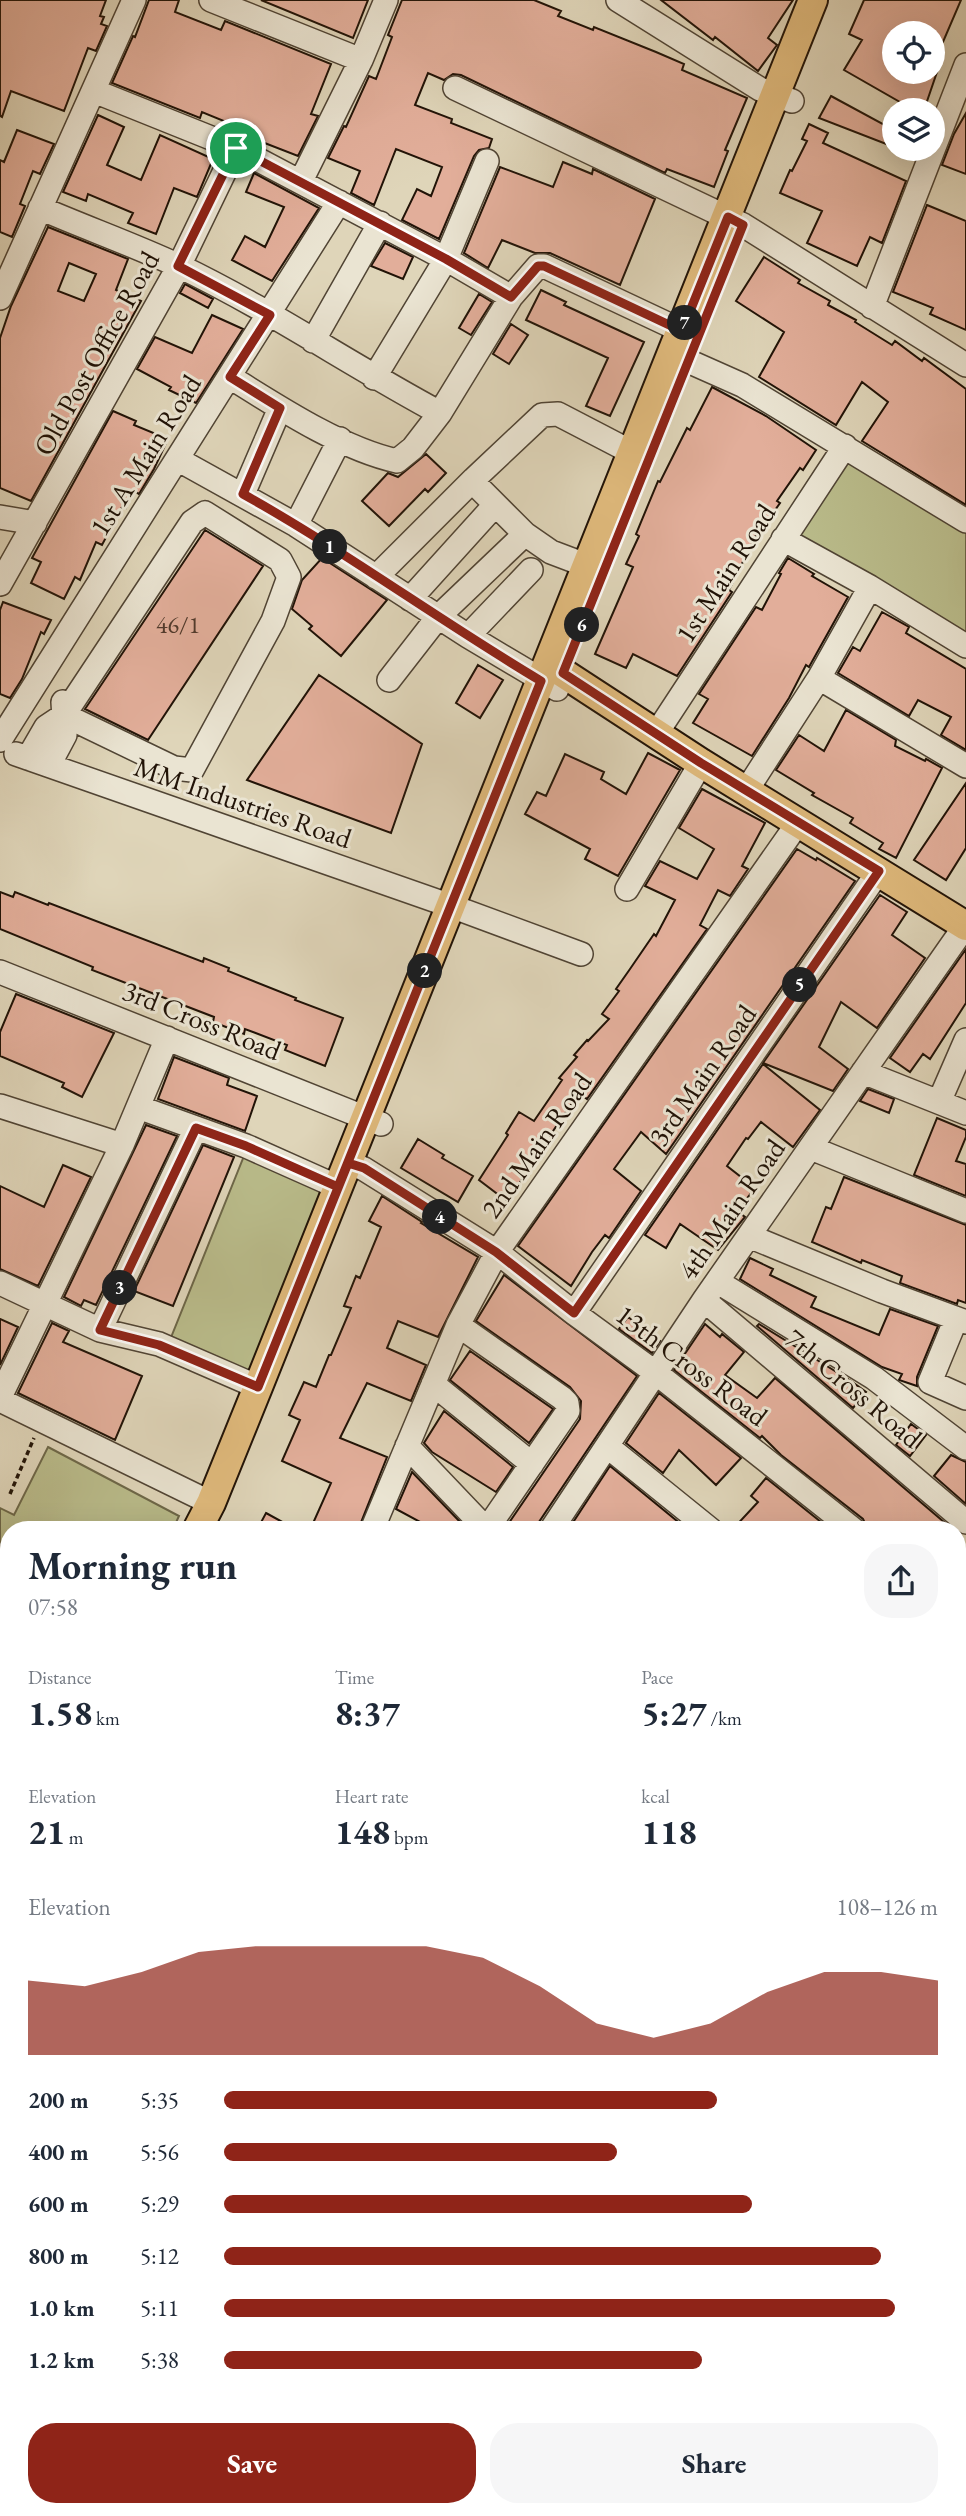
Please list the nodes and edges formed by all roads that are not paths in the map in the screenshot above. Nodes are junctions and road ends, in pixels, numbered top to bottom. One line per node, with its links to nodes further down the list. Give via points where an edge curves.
1 (134, 0): 10 (street)
2 (211, 0): 7 (street)
3 (386, 0): 7 (street)
4 (618, 0): 11 (street, via 760,89)
5 (813, 0): 11 (main road)
6 (831, 0): 11 (main road)
7 (362, 60): 14 (street)
8 (966, 65): 23 (street)
9 (455, 88): 17 (street)
10 (93, 90): 12 (street); 16 (street)
11 (784, 98): 17 (main road)
12 (236, 148): 14 (street); 20 (street, Old Post Office Road)
13 (487, 161): 19 (street)
14 (301, 181): 15 (street)
15 (339, 202): 18 (street); 24 (street, 1st A Main Road)
16 (40, 208): 20 (street); 22 (street)
17 (736, 221): 23 (street); 25 (main road); 27 (main road)
18 (380, 223): 19 (street); 26 (street)
19 (446, 259): 21 (street); 30 (street)
20 (178, 266): 24 (street); 42 (street, Old Post Office Road)
21 (511, 297): 25 (street, via 538,266 544,266); 32 (street)
22 (0, 298)
23 (872, 307): 28 (street)
24 (270, 315): 26 (street); 29 (street, 1st A Main Road)
25 (682, 331): 35 (main road)
26 (313, 341): 30 (street)
27 (688, 361): 34 (street, via 742,385); 56 (main road)
28 (966, 365)
29 (230, 377): 31 (street); 36 (street, 1st A Main Road)
30 (374, 377): 32 (street)
31 (280, 408): 33 (street); 38 (street)
32 (440, 413): 33 (street, via 397,461)
33 (340, 439): 43 (street)
34 (845, 446): 41 (street); 45 (street, 1st Main Road)
35 (633, 453): 37 (street, via 558,414 542,415); 46 (main road)
36 (177, 459): 38 (street); 61 (street, 1st A Main Road)
37 (472, 481): 39 (street); 48 (street)
38 (243, 494): 43 (street)
39 (495, 505): 44 (street); 51 (street)
40 (0, 517): 42 (street)
41 (966, 521)
42 (35, 523): 49 (street, Old Post Office Road)
43 (296, 525): 48 (street)
44 (525, 534): 46 (street, via 551,552); 53 (street)
45 (783, 539): 50 (street); 60 (street, 1st Main Road)
46 (588, 566): 56 (main road)
47 (531, 570): 54 (street)
48 (376, 578): 51 (street)
49 (0, 584)
50 (870, 587): 55 (street); 57 (street)
51 (410, 599): 53 (street)
52 (112, 617): 59 (street, via 62,692)
53 (438, 617): 54 (street); 58 (street)
54 (468, 636): 56 (street)
55 (966, 646)
56 (552, 677): 60 (main road); 70 (main road)
57 (819, 678): 65 (street); 66 (street)
58 (388, 680)
59 (64, 715): 59 (street, via 192,522 205,513 280,560 289,577 273,621 192,769 174,768); 63 (street, via 65,735)
60 (656, 734): 64 (main road)
61 (0, 740)
62 (0, 749): 63 (street, MM Industries Road)
63 (38, 762): 70 (street, MM Industries Road)
64 (701, 763): 66 (main road); 69 (street)
65 (966, 766)
66 (746, 791): 67 (main road)
67 (798, 823): 68 (main road); 88 (street, 2nd Main Road)
68 (879, 871): 71 (main road); 92 (street, 3rd Main Road)
69 (627, 889)
70 (459, 909): 72 (street, MM Industries Road); 81 (main road)
71 (965, 926): 76 (street, 4th Main Road)
72 (581, 954)
73 (0, 972): 74 (street, 3rd Cross Road)
74 (167, 1038): 78 (street); 81 (street, 3rd Cross Road)
75 (966, 1040): 77 (street)
76 (863, 1072): 77 (street); 84 (street, 4th Main Road)
77 (939, 1102): 79 (street)
78 (138, 1107): 82 (street, 13th Cross Road); 83 (street)
79 (966, 1113)
80 (3, 1114): 83 (street)
81 (374, 1121): 85 (main road)
82 (196, 1128): 85 (street, 13th Cross Road); 95 (street)
83 (122, 1145): 91 (street)
84 (811, 1147): 86 (street); 87 (street, 4th Main Road)
85 (350, 1173): 88 (street, 13th Cross Road); 99 (main road); 107 (main road, via 227,1509)
86 (966, 1211)
87 (749, 1236): 90 (street, 4th Main Road); 93 (street)
88 (496, 1252): 92 (street, 13th Cross Road); 94 (street, 2nd Main Road)
89 (0, 1283): 91 (street)
90 (711, 1291): 96 (street, 4th Main Road); 102 (street, via 874,1378); 114 (street, 7th Cross Road)
91 (44, 1305): 95 (street); 100 (street)
92 (574, 1313): 96 (street, 13th Cross Road)
93 (961, 1320): 97 (street)
94 (458, 1325): 98 (street, 2nd Main Road); 106 (street, via 567,1403 564,1419)
95 (100, 1330): 99 (street, via 159,1345)
96 (656, 1373): 104 (street, 4th Main Road); 113 (street, 13th Cross Road)
97 (930, 1382): 101 (street); 102 (street)
98 (433, 1384): 103 (street, 2nd Main Road); 106 (street)
99 (258, 1387): 107 (main road)
100 (0, 1398): 107 (street)
101 (966, 1398)
102 (918, 1412): 105 (street)
103 (407, 1446): 108 (street, 2nd Main Road); 109 (street)
104 (607, 1447): 111 (street, 4th Main Road); 112 (street)
105 (966, 1448)
106 (532, 1464): 110 (street)
107 (214, 1516)
108 (376, 1521)
109 (479, 1521)
110 (493, 1521)
111 (563, 1521)
112 (700, 1521)
113 (843, 1521)
114 (965, 1521)

